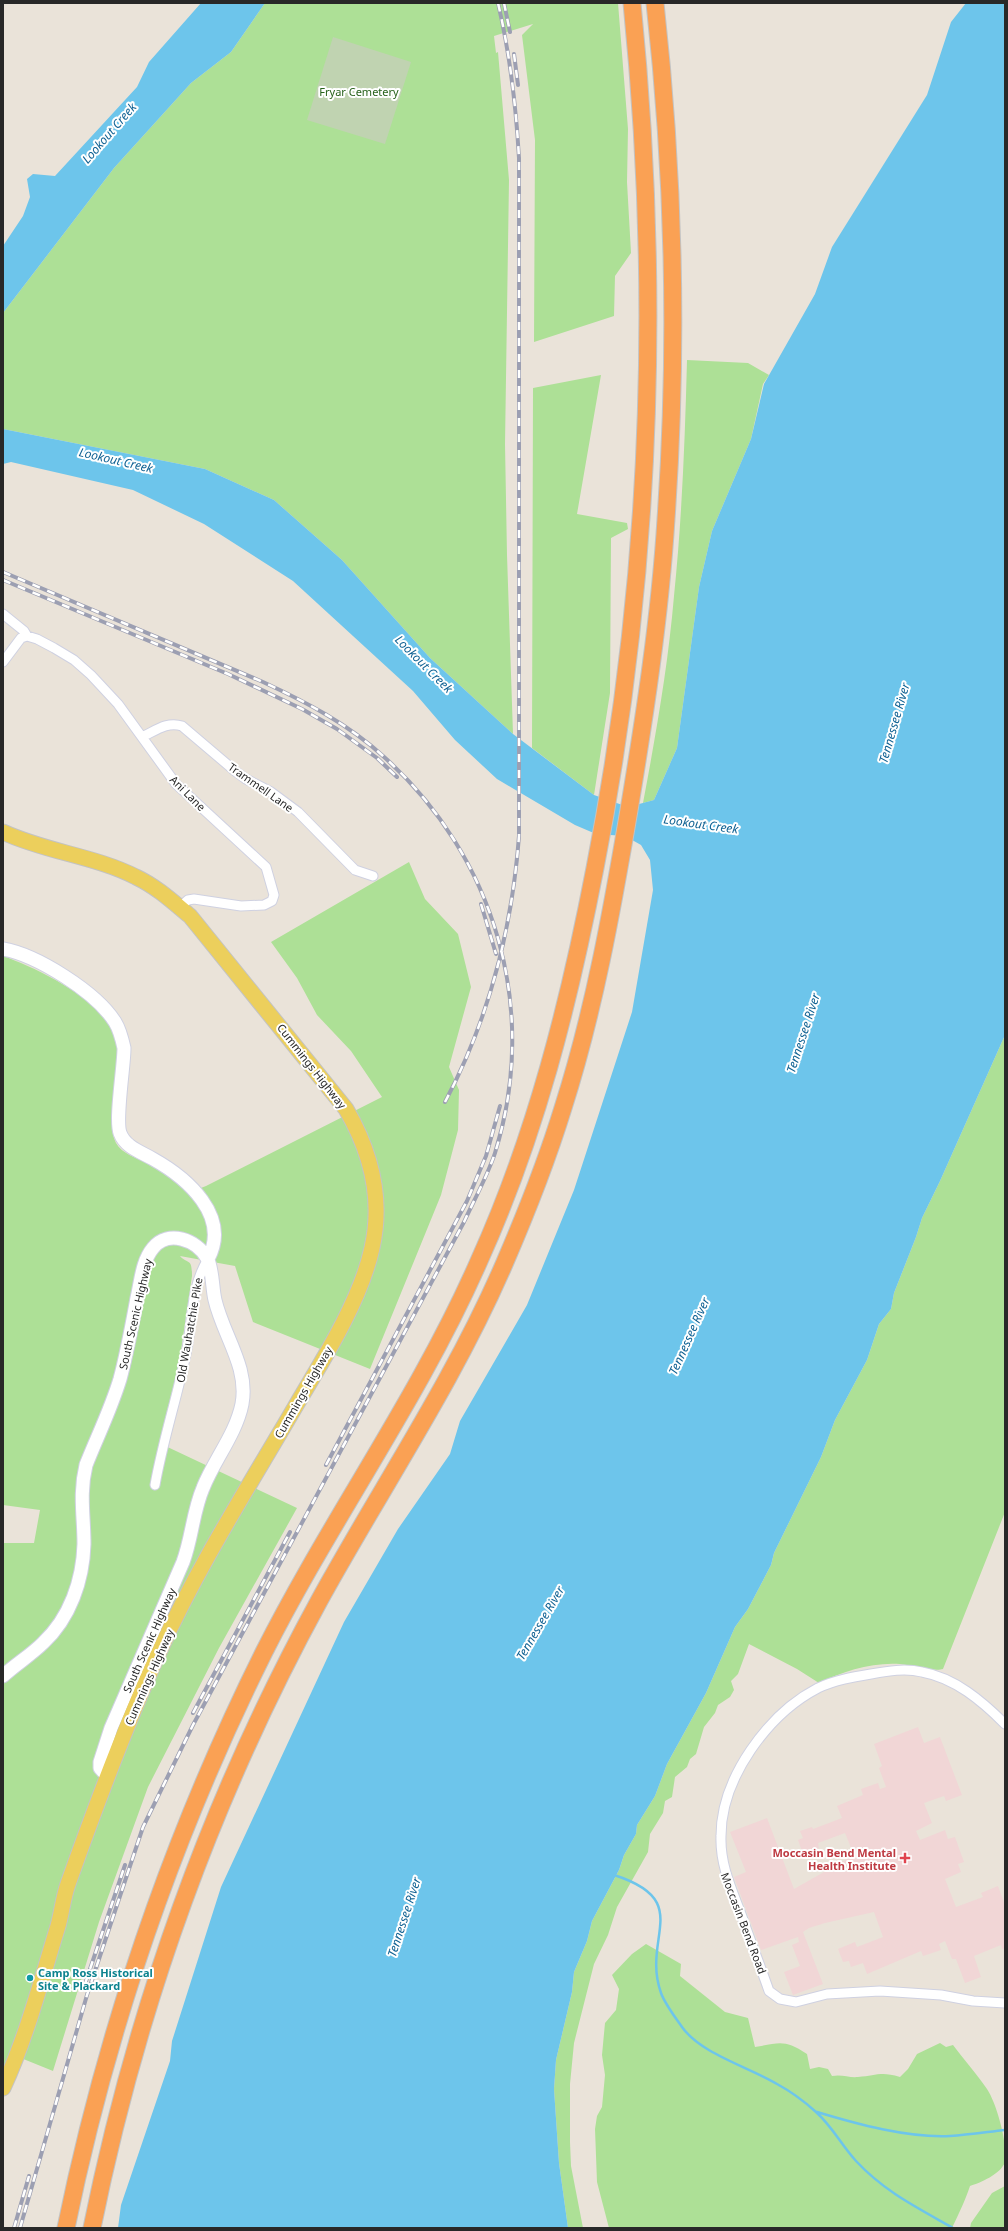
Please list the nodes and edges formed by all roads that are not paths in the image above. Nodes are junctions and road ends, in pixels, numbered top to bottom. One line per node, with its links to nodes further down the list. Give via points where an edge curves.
1 (632, 3): 18 (highway, via 645,150 648,360 646,438 635,604 612,776 577,963 556,1047 529,1135 502,1210 444,1334 311,1565 265,1651 185,1826 125,1991 89,2121)
2 (655, 3): 19 (highway, via 670,187 672,372 666,522 657,618 634,777 621,856 582,1042 537,1185 474,1331 320,1600 278,1681 208,1838 176,1924 130,2066 108,2149)
3 (3, 614): 4 (street)
4 (27, 636): 5 (street, via 21,638); 6 (street, Ani Lane, via 74,660 91,675 118,704)
5 (3, 662)
6 (142, 738): 8 (street, Trammell Lane, via 174,723 182,726 246,780 271,792 298,812 355,870); 9 (street, Ani Lane, via 176,784 266,867 274,895 272,901 256,907 194,899 188,900)
7 (3, 832): 9 (main road, Cummings Highway, via 38,846 135,876)
8 (373, 876)
9 (180, 907): 15 (main road, Cummings Highway, via 220,952 346,1109 356,1126 369,1160 375,1188 376,1221 372,1248 359,1287 324,1357 162,1646)
10 (3, 950): 11 (main road, Old Wauhatchie Pike, via 30,958 69,979 104,1008 115,1022 124,1048 120,1132 129,1146 177,1174 207,1207 215,1236)
11 (208, 1259): 12 (street, Old Wauhatchie Pike, via 195,1288 187,1351); 13 (main road, South Scenic Highway, via 198,1246 181,1238 162,1241 148,1256 120,1379 82,1479 83,1554 75,1592 64,1617 44,1642); 15 (main road, South Scenic Highway, via 215,1302 239,1365 243,1385 242,1402 238,1417 202,1488 183,1562 111,1728 100,1762 100,1768)
12 (155, 1484)
13 (3, 1676)
14 (1005, 1724): 16 (street, Moccasin Bend Road, via 984,1702 965,1689 922,1672 894,1670 844,1679 818,1688 779,1716 752,1748 728,1794 721,1835 723,1866 770,1991 780,2000 796,2002 827,1994 880,1991)
15 (107, 1776): 17 (main road, Cummings Highway, via 68,1885 38,1994)
16 (1005, 2003)
17 (3, 2088)
18 (66, 2228)
19 (92, 2228)

